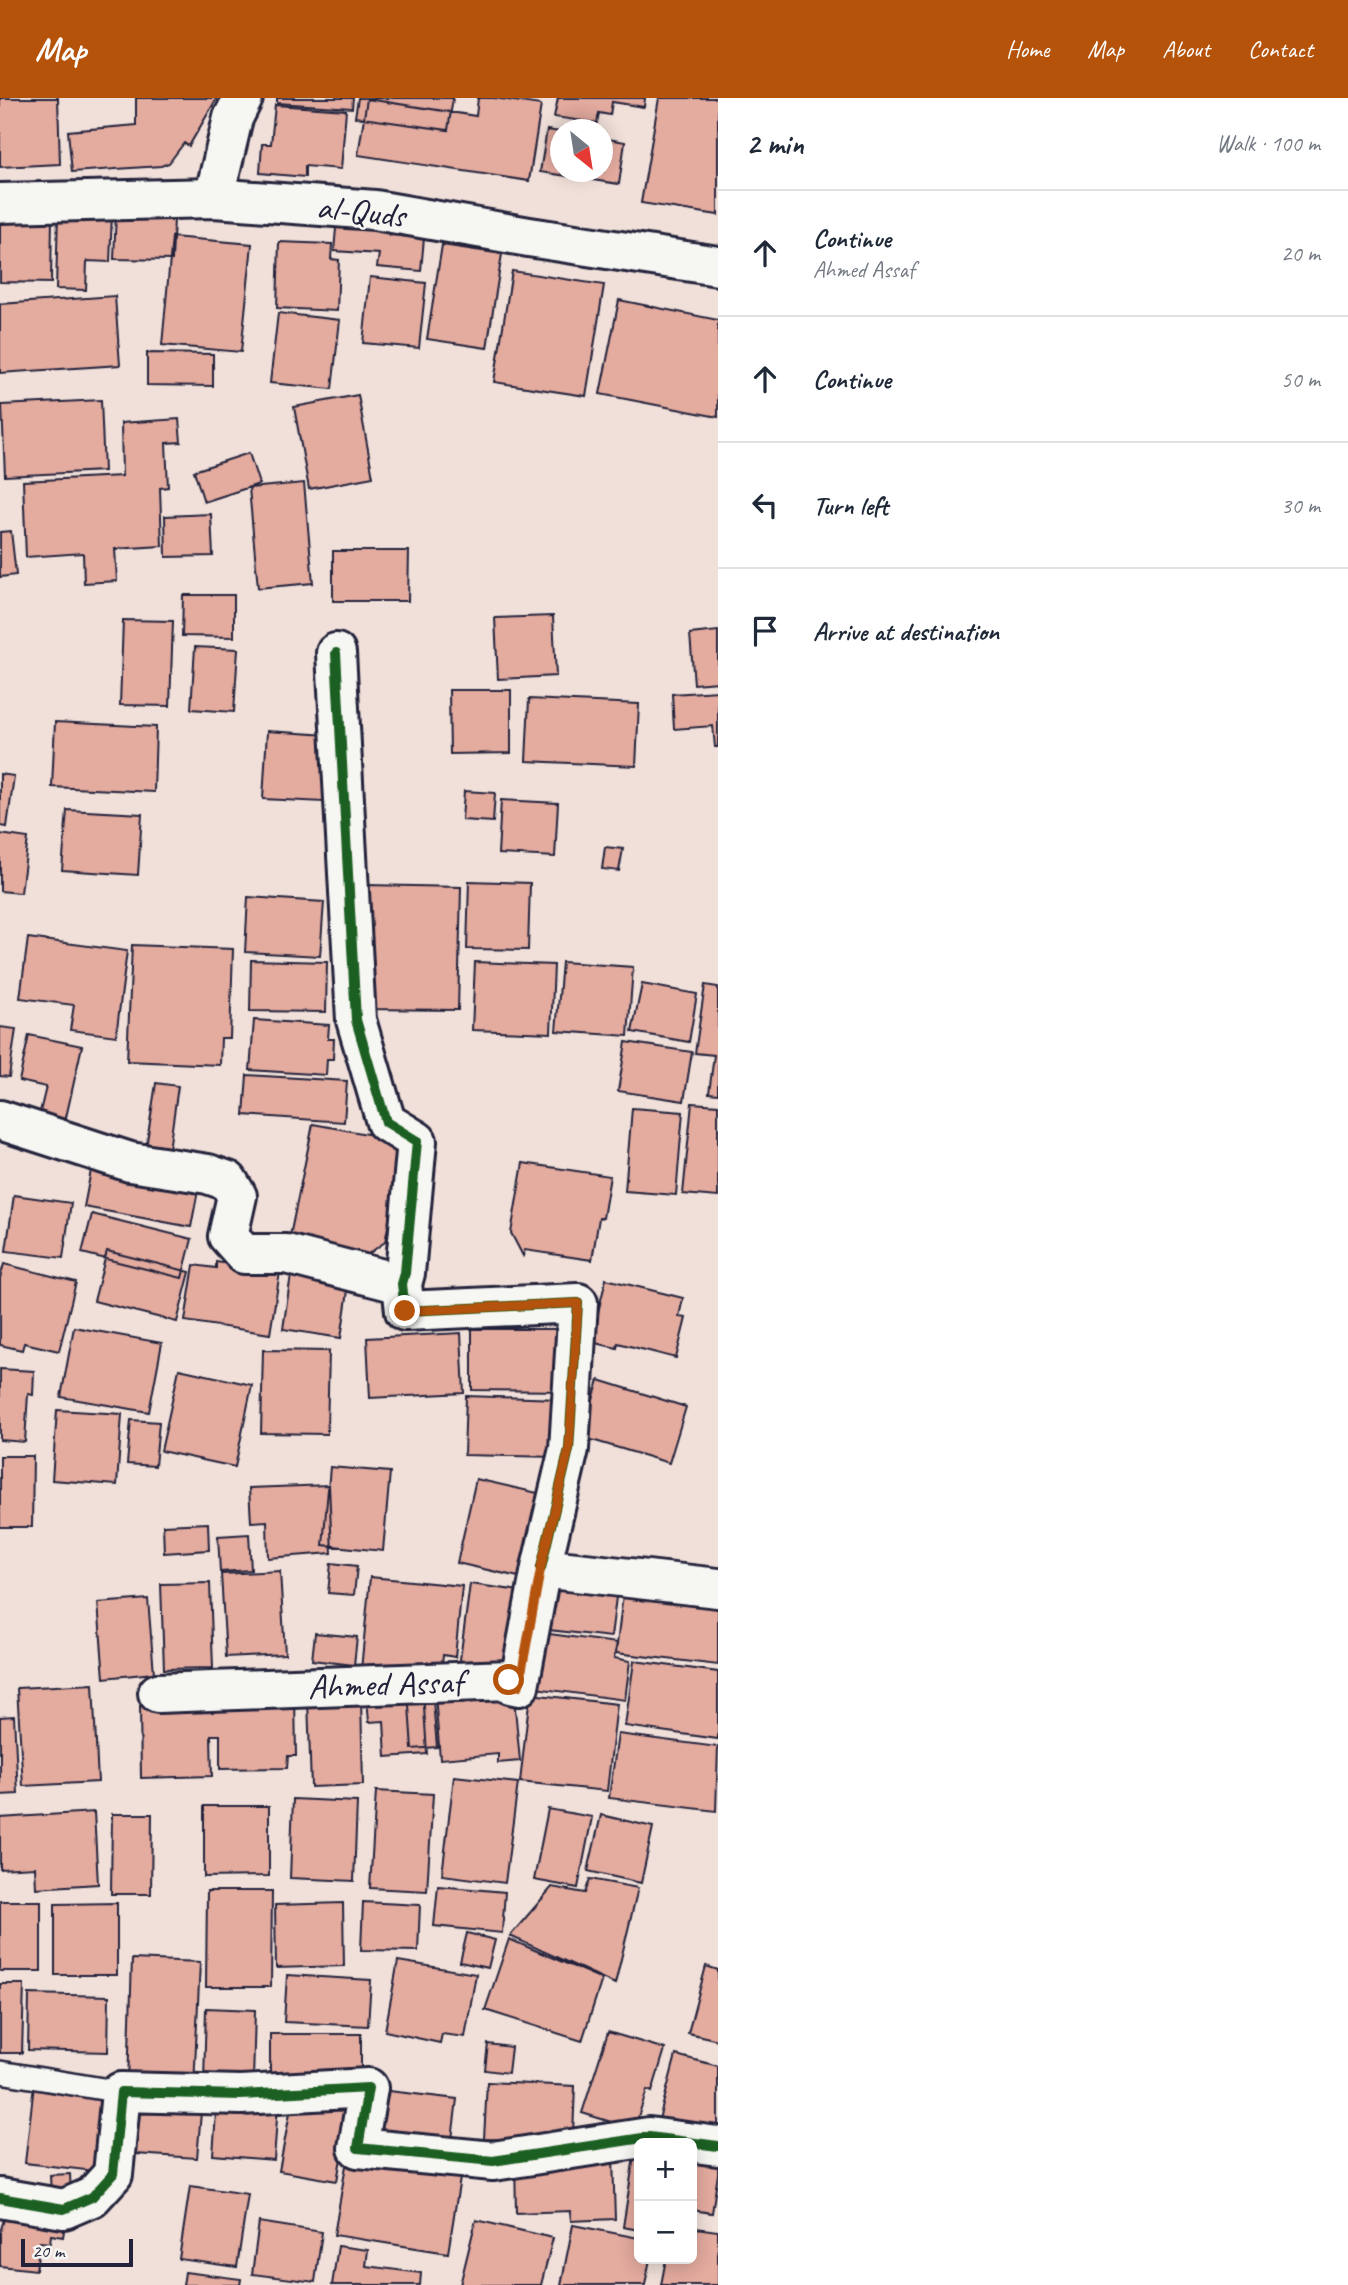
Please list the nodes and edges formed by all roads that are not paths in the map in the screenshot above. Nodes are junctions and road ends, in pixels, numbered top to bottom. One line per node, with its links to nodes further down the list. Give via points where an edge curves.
1 (243, 98): 2 (street, via 233,118)
2 (214, 198): 3 (street, al-Quds); 4 (street, al-Quds, via 375,210)
3 (0, 203)
4 (718, 266)
5 (336, 653): 7 (street, via 356,1020 386,1122 417,1141)
6 (0, 1120): 7 (street, via 130,1162 228,1181 237,1196 228,1236 244,1254 286,1254)
7 (402, 1284): 8 (street, via 405,1311 578,1303 569,1449)
8 (541, 1567): 9 (street); 10 (street, Ahmed Assaf, via 519,1686 509,1680)
9 (718, 1588)
10 (158, 1693)
11 (0, 2073): 12 (lane)
12 (121, 2092): 13 (street, via 241,2095 368,2088 358,2148 493,2161 649,2137); 14 (street, via 113,2174 92,2197 64,2209)
13 (718, 2146)
14 (0, 2198)

